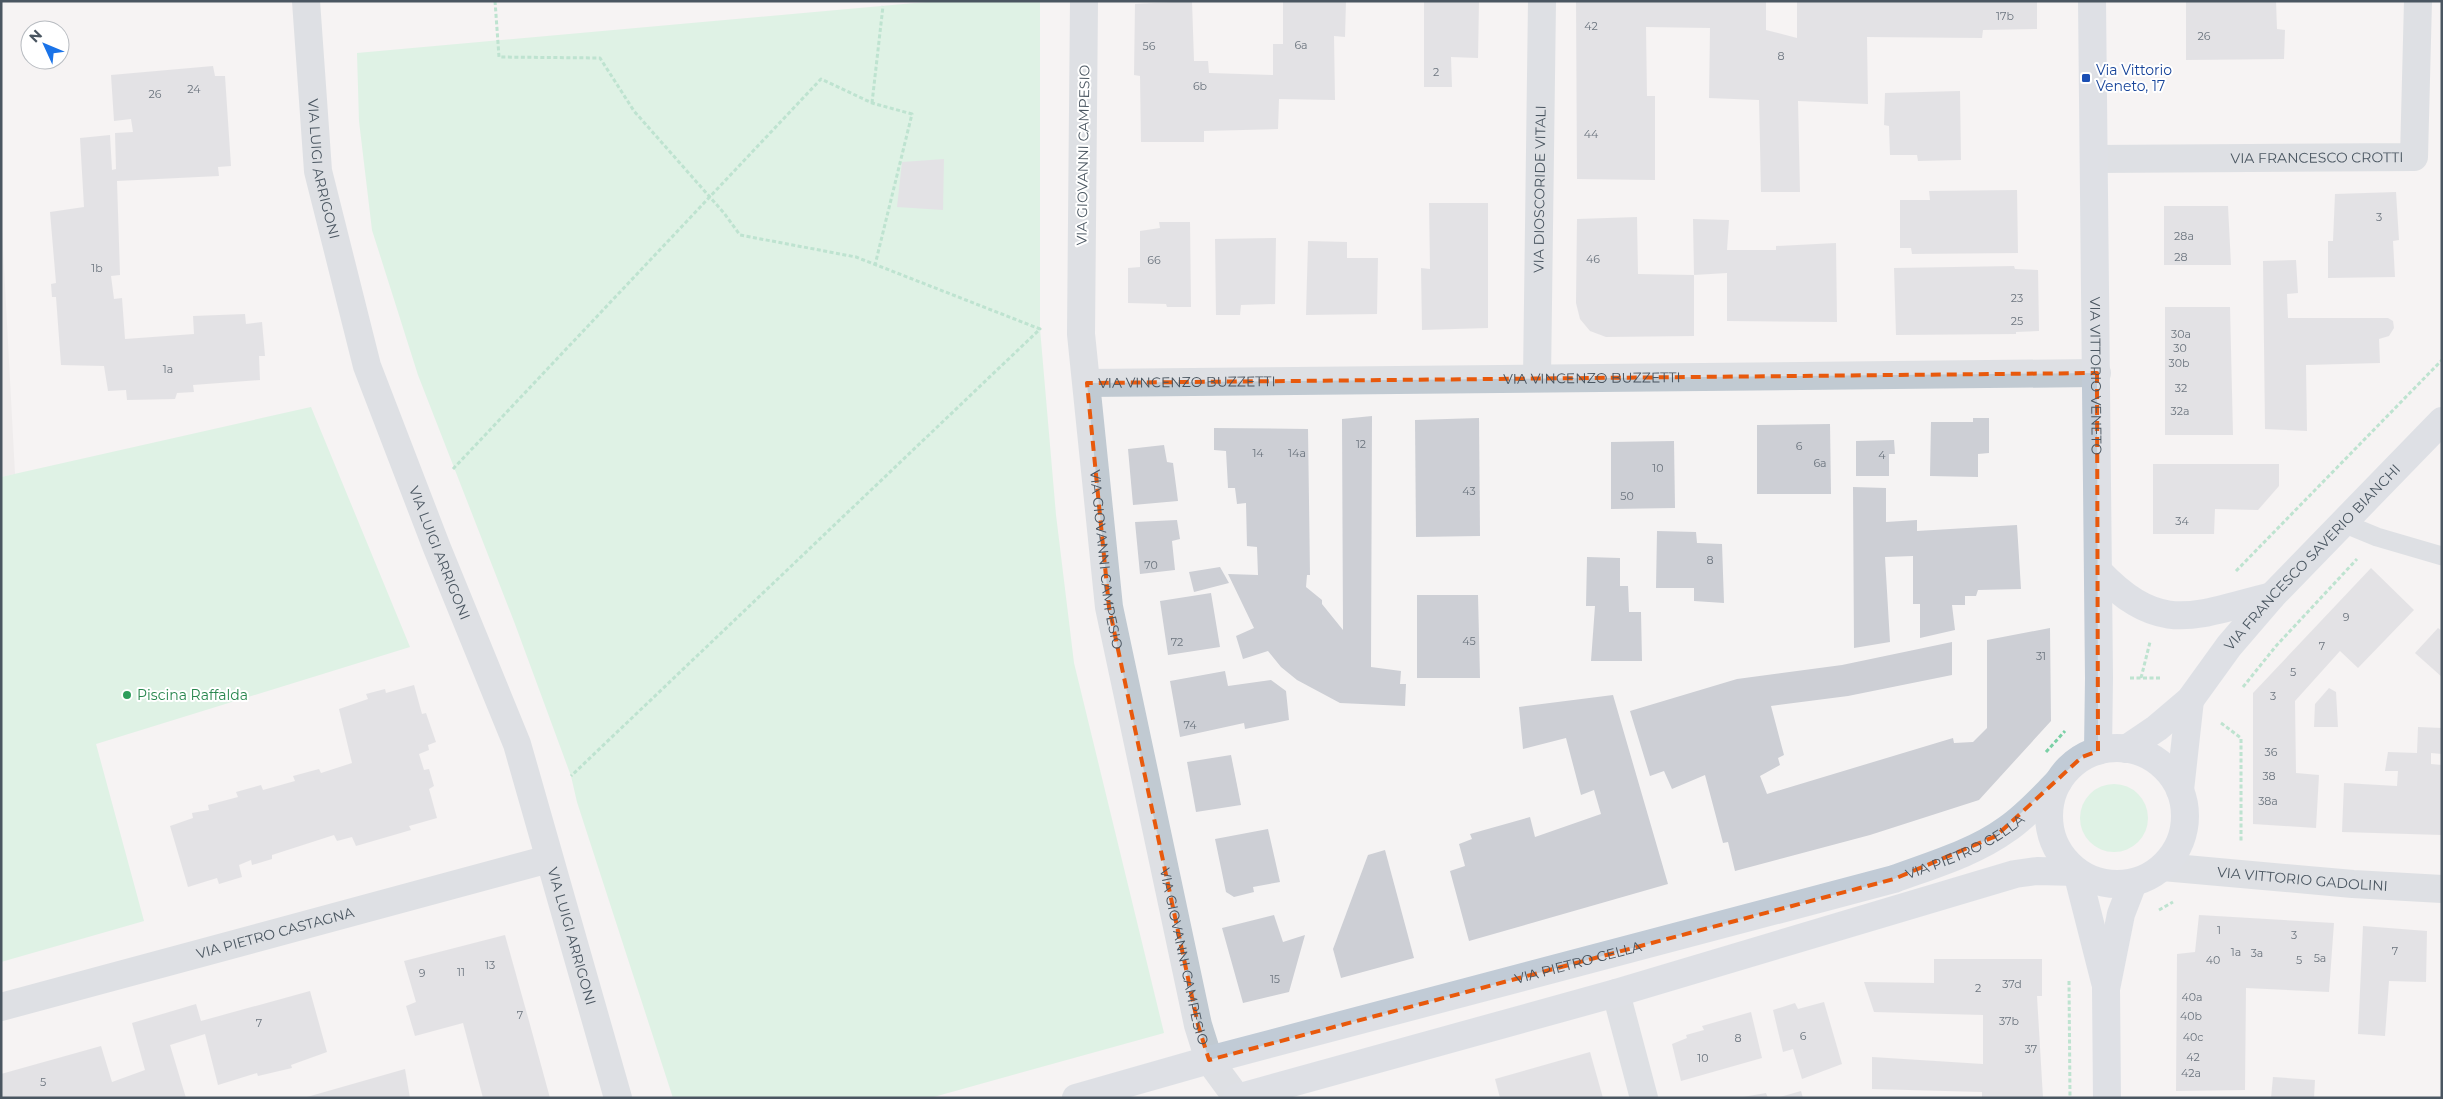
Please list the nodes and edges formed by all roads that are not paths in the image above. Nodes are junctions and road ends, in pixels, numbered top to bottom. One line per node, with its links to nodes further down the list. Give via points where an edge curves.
1 (306, 1): 20 (street, VIA LUIGI ARRIGONI, via 318,171 367,366 517,744)
2 (1084, 1): 9 (street, VIA GIOVANNI CAMPESIO, via 1081,334)
3 (1542, 1): 8 (street, VIA DIOSCORIDE VITALI)
4 (2092, 1): 6 (main road, VIA VITTORIO VENETO)
5 (2418, 1): 6 (street, VIA FRANCESCO CROTTI, via 2414,157)
6 (2095, 159): 7 (main road, VIA VITTORIO VENETO)
7 (2097, 373): 8 (street, VIA VINCENZO BUZZETTI); 13 (main road, VIA VITTORIO VENETO)
8 (1538, 378): 9 (street, VIA VINCENZO BUZZETTI)
9 (1087, 383): 28 (street, VIA GIOVANNI CAMPESIO, via 1109,607 1198,1025)
10 (2442, 421): 11 (main road, VIA FRANCESCO SAVERIO BIANCHI)
11 (2343, 523): 12 (lane, via 2377,537); 14 (main road, VIA FRANCESCO SAVERIO BIANCHI)
12 (2442, 556)
13 (2098, 571): 14 (main road, via 2138,605 2176,616); 17 (main road, VIA VITTORIO VENETO)
14 (2272, 596): 15 (main road, VIA FRANCESCO SAVERIO BIANCHI, via 2229,646)
15 (2190, 700): 16 (main road, VIA FRANCESCO SAVERIO BIANCHI); 19 (main road)
16 (2126, 749): 17 (main road); 19 (main road, via 2148,756 2167,770)
17 (2098, 751): 18 (main road, via 2082,757)
18 (2058, 782): 22 (main road, via 2050,805 2050,830 2064,861); 28 (main road, VIA PIETRO CELLA, via 2002,833 1969,850 1894,879)
19 (2180, 790): 21 (main road, via 2185,810 2184,831 2176,850)
20 (549, 859): 27 (street, VIA PIETRO CASTAGNA); 29 (street, VIA LUIGI ARRIGONI)
21 (2163, 867): 23 (main road); 24 (street, VIA VITTORIO GADOLINI)
22 (2077, 872): 23 (main road, via 2094,881 2113,885); 25 (main road); 26 (main road, via 2037,870 2015,874)
23 (2133, 883): 25 (main road, via 2121,914)
24 (2442, 889)
25 (2106, 989): 33 (main road)
26 (1616, 992): 31 (main road); 32 (street)
27 (1, 1007)
28 (1209, 1060): 30 (main road, VIA PIETRO CELLA); 31 (street, VIA GIOVANNI CAMPESIO)
29 (618, 1098)
30 (1076, 1098)
31 (1237, 1098)
32 (1644, 1098)
33 (2107, 1098)

